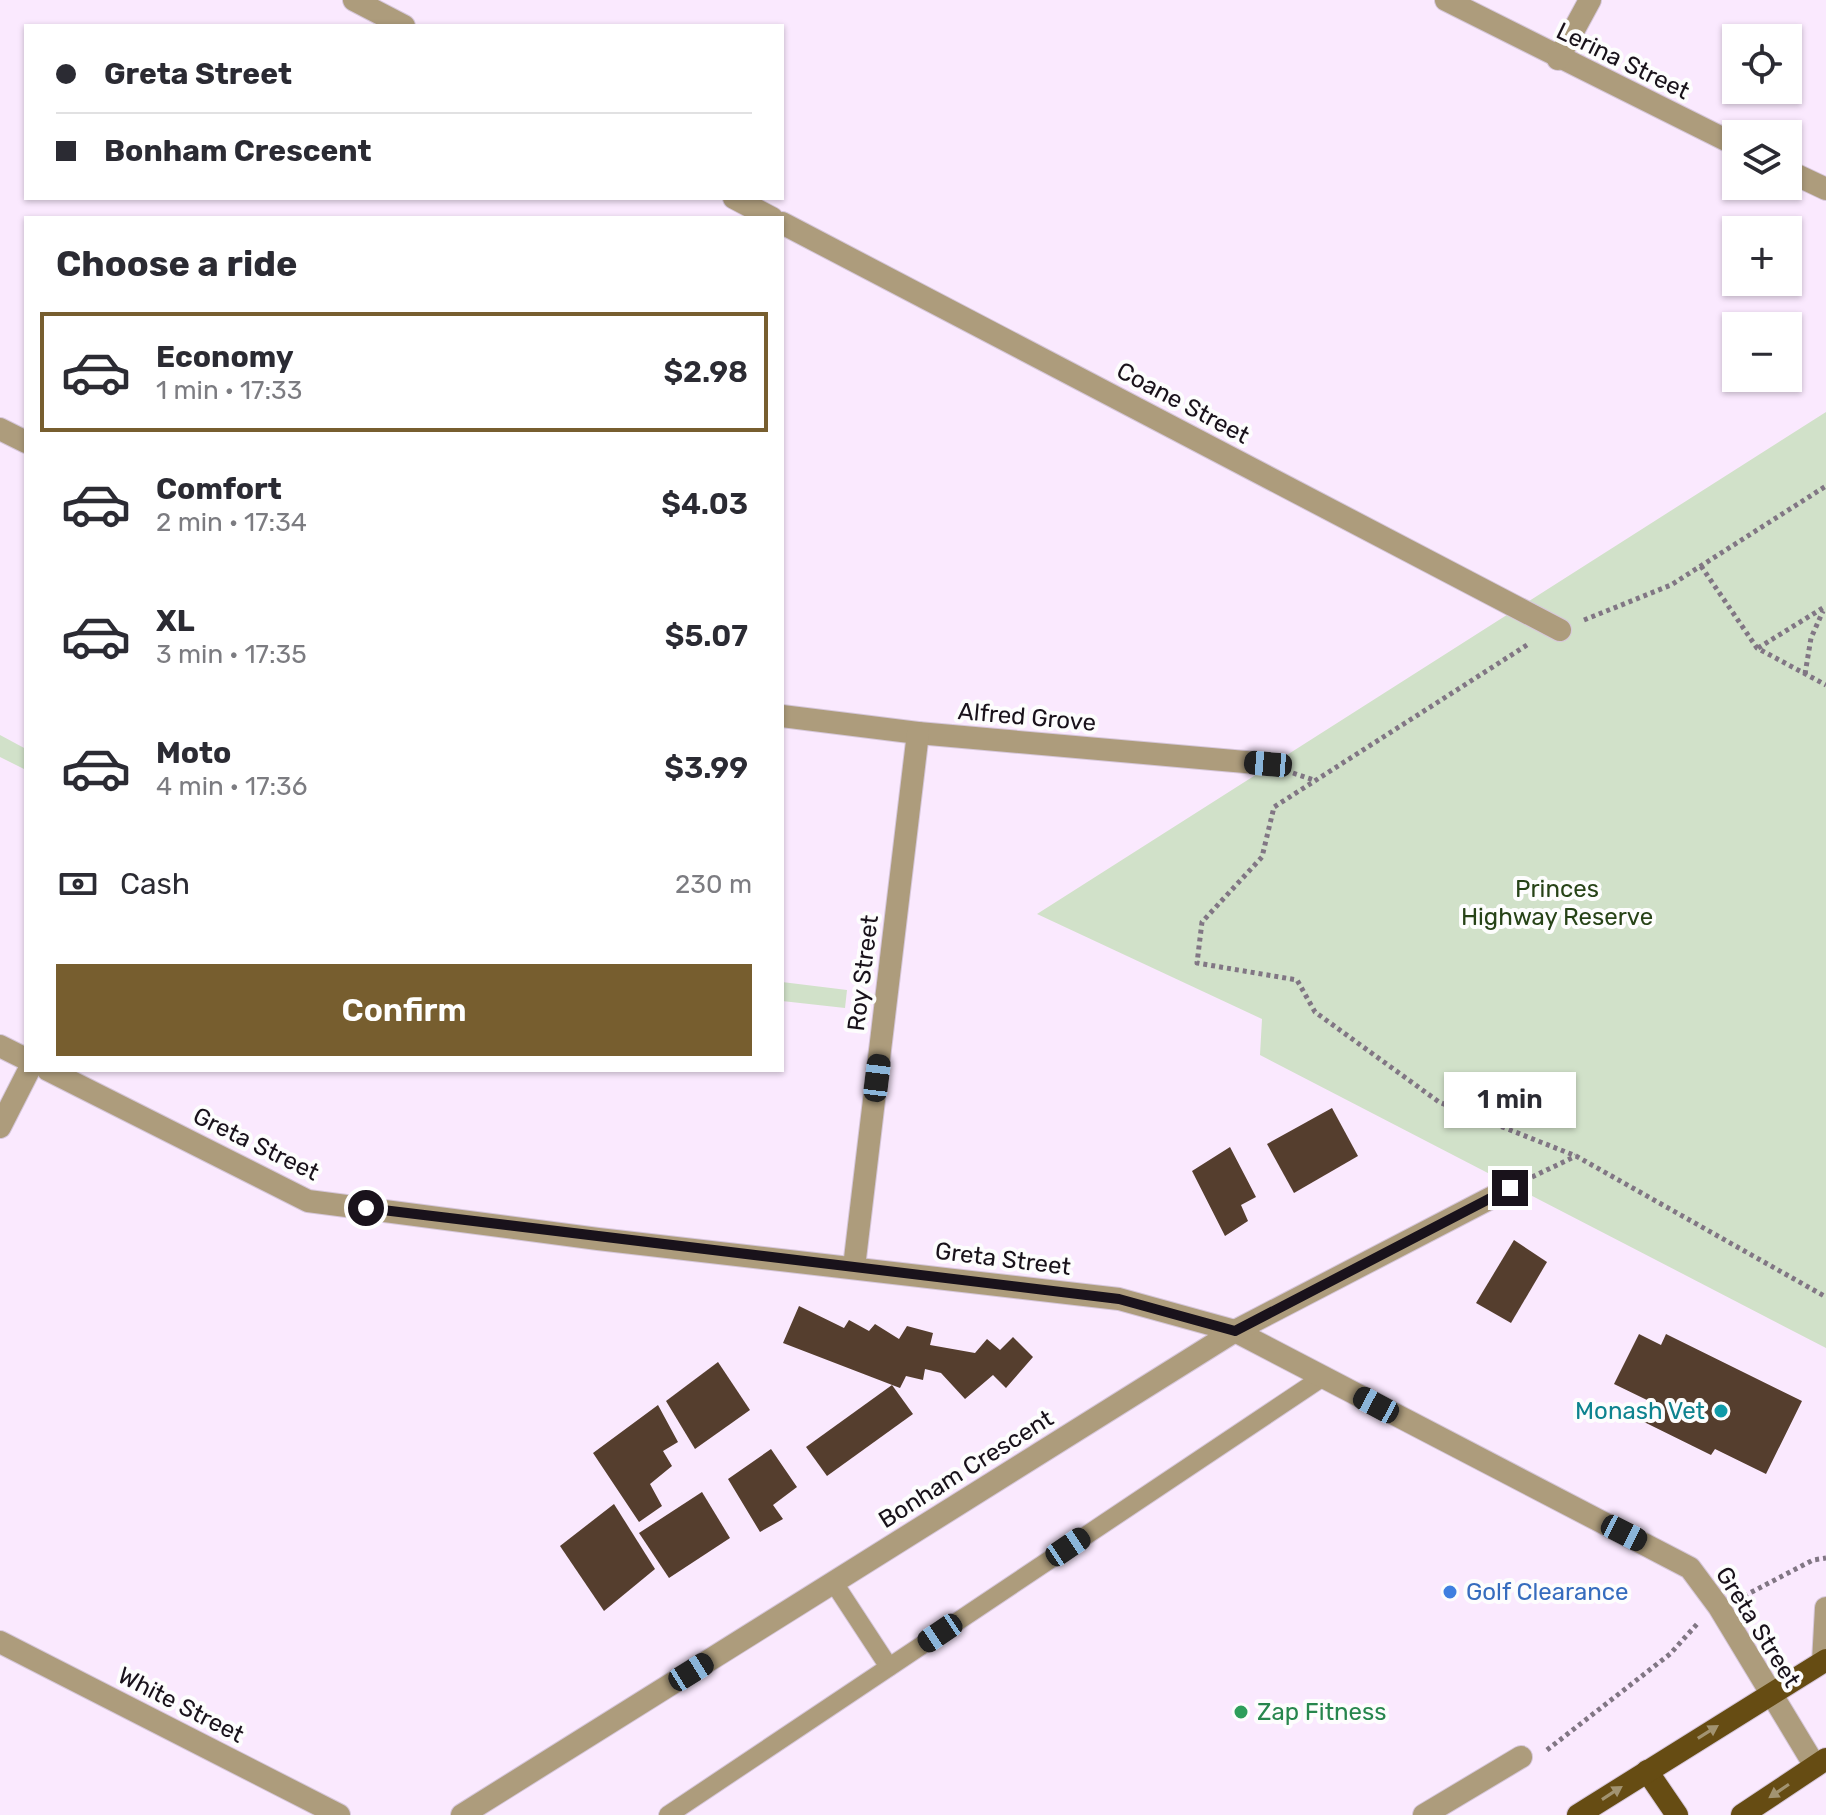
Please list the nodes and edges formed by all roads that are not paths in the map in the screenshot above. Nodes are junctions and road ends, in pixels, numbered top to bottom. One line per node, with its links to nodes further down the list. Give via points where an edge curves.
1 (354, 0): 4 (street)
2 (1446, 0): 5 (street, Lerina Street)
3 (1590, 0): 5 (street)
4 (400, 24)
5 (1558, 59): 6 (street, Lerina Street)
6 (1722, 138)
7 (1802, 178): 8 (street)
8 (1826, 189)
9 (738, 200): 10 (street)
10 (768, 216)
11 (784, 224): 14 (street, Coane Street)
12 (0, 429): 13 (street)
13 (24, 441)
14 (1560, 630)
15 (784, 716): 16 (street, Alfred Grove)
16 (918, 733): 17 (street, Alfred Grove); 24 (street, Roy Street)
17 (1268, 764)
18 (0, 1046): 19 (street)
19 (24, 1058)
20 (28, 1072): 22 (street)
21 (52, 1072): 24 (street, Greta Street, via 308,1201)
22 (0, 1127)
23 (1510, 1188): 25 (street, Bonham Crescent)
24 (854, 1267): 25 (street, Greta Street, via 1119,1299)
25 (1235, 1331): 26 (street, Greta Street); 27 (street, Bonham Crescent)
26 (1323, 1377): 31 (lane); 32 (street, Greta Street, via 1690,1568)
27 (834, 1583): 31 (lane); 37 (street, Bonham Crescent)
28 (1826, 1608): 30 (street)
29 (0, 1642): 36 (street, White Street)
30 (1824, 1661): 32 (highway)
31 (889, 1667): 38 (lane)
32 (1769, 1694): 34 (street, Greta Street); 35 (highway, one-way to 32)
33 (1521, 1757): 39 (street)
34 (1820, 1762): 42 (highway, one-way to 42)
35 (1647, 1771): 40 (highway, one-way to 35); 41 (highway)
36 (335, 1814)
37 (462, 1815)
38 (668, 1815)
39 (1424, 1815)
40 (1578, 1815)
41 (1677, 1815)
42 (1742, 1815)

